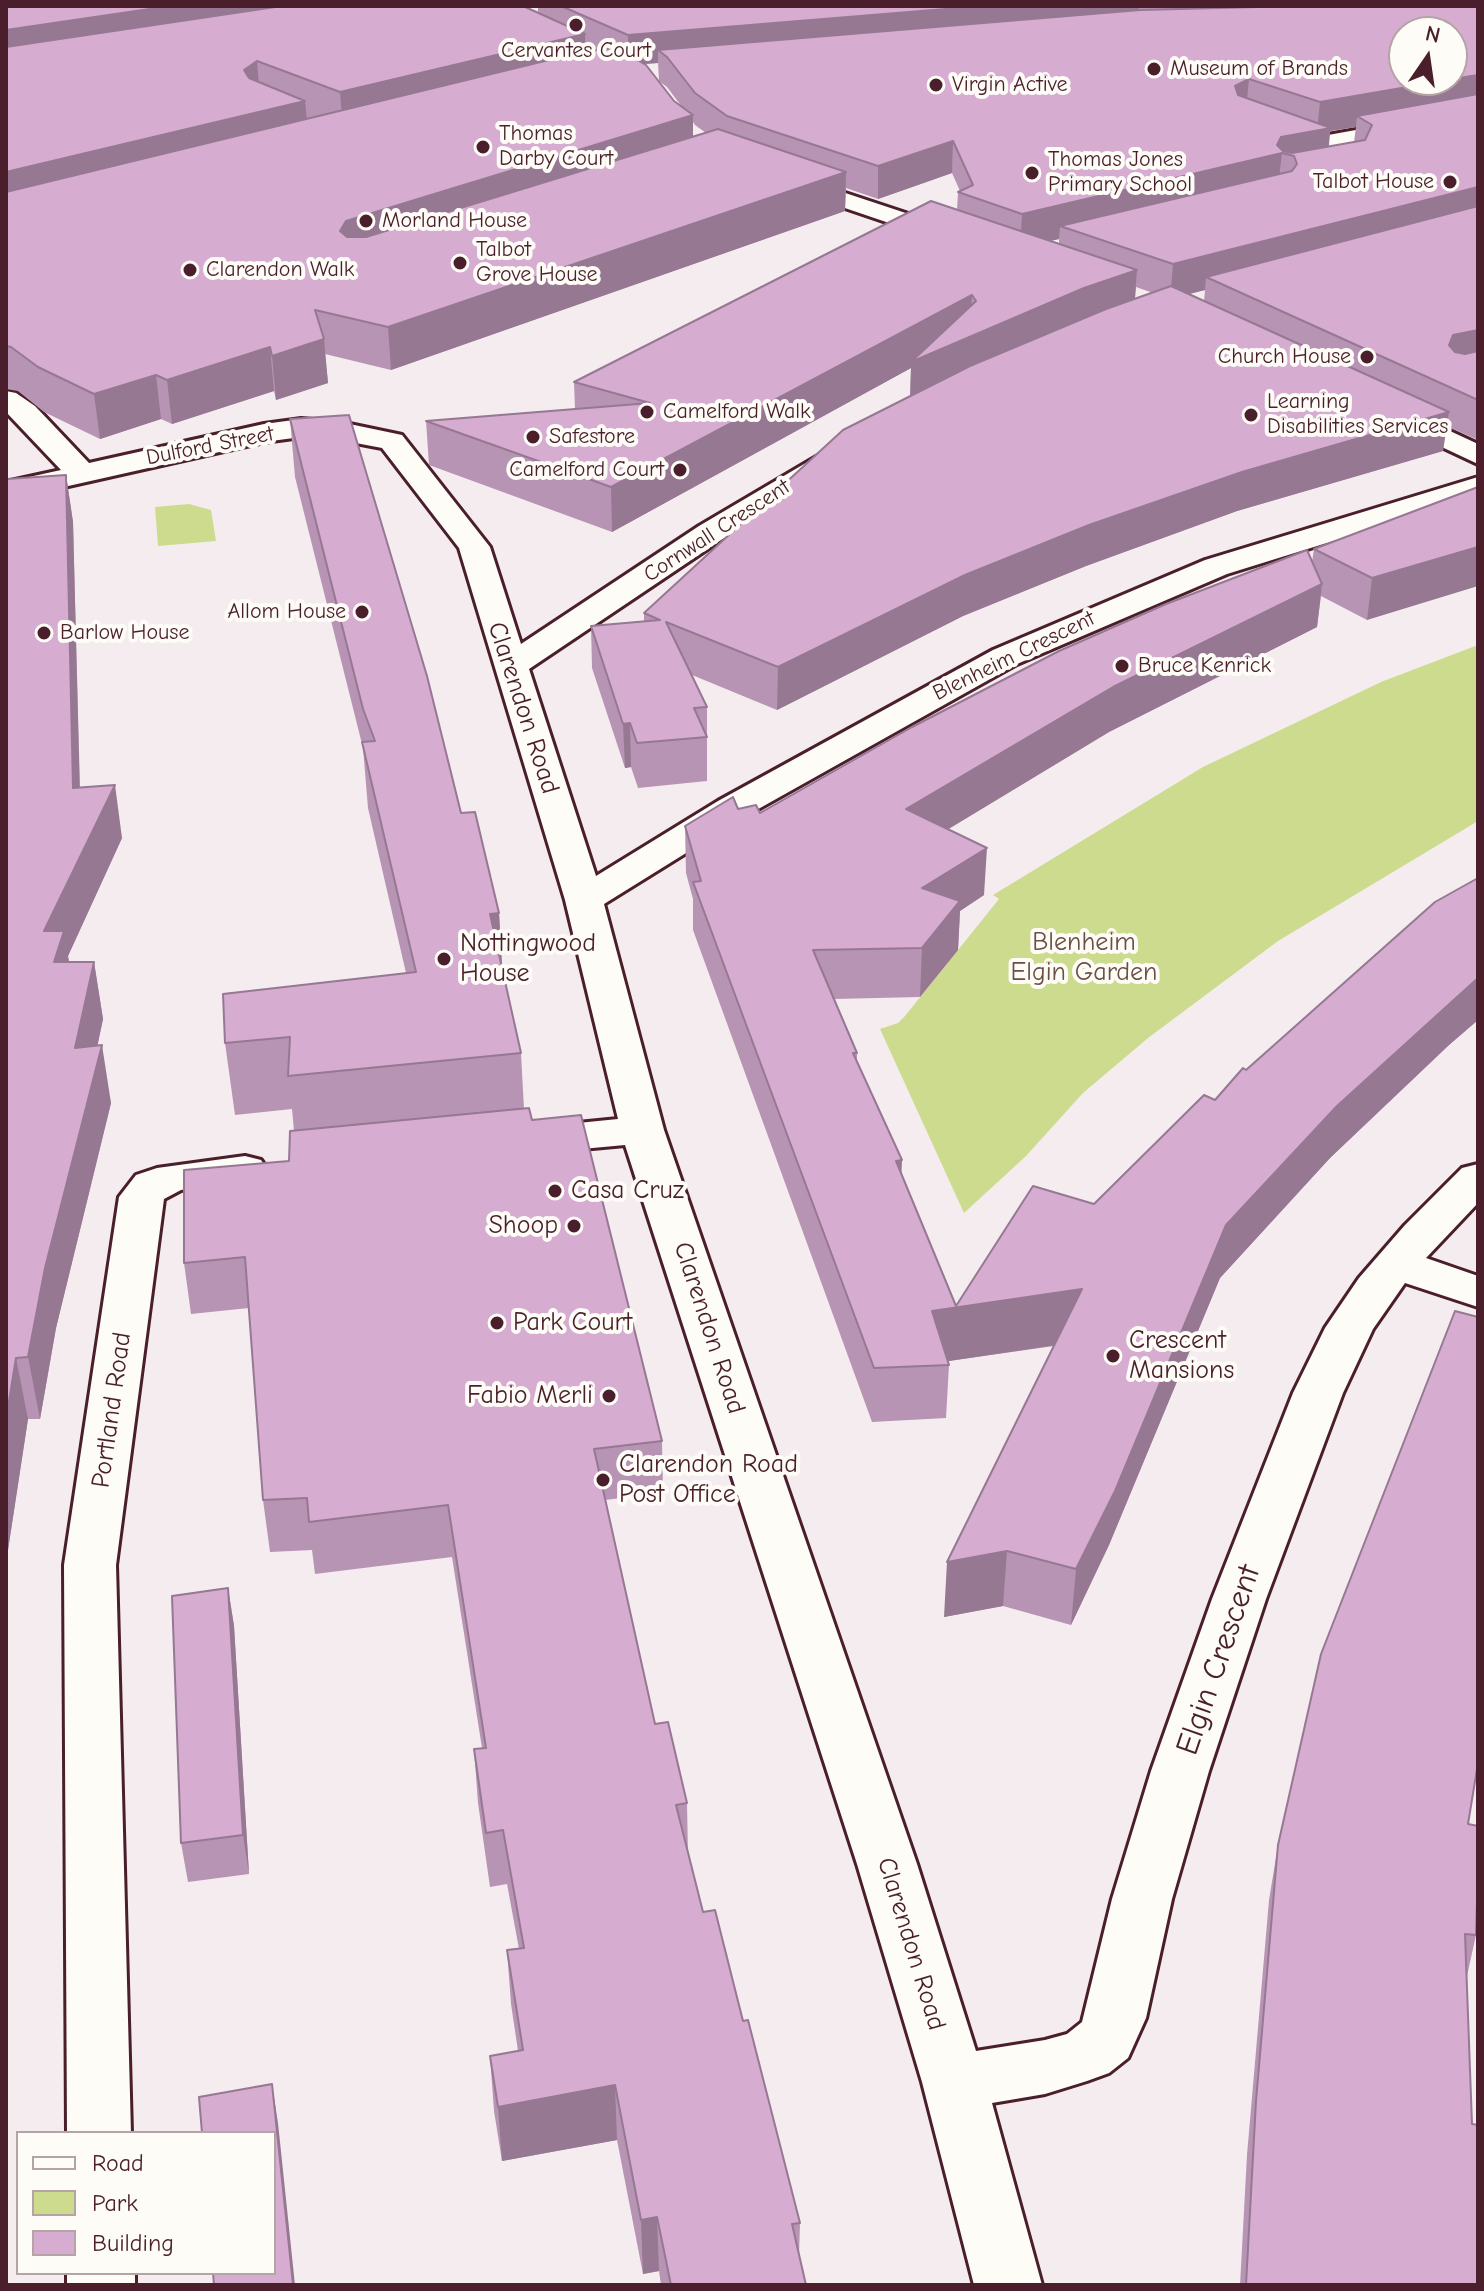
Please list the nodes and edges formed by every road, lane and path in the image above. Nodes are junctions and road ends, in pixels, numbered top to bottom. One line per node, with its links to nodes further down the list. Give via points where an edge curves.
1 (1478, 115): 2 (street, via 1310,142)
2 (1354, 159)
3 (766, 173): 4 (street)
4 (975, 244)
5 (1417, 392): 9 (street, via 1373,404)
6 (6, 399): 10 (street, via 25,412)
7 (340, 431): 10 (street, Dulford Street, via 301,428 264,433); 13 (street, Clarendon Road, via 392,441 474,547)
8 (850, 450): 13 (street, Cornwall Crescent, via 722,525)
9 (1478, 455)
10 (80, 472): 12 (street, Dulford Street)
11 (1478, 486): 14 (street, Blenheim Crescent, via 1216,567 1005,657 731,809)
12 (6, 491)
13 (510, 667): 14 (street, Clarendon Road)
14 (584, 900): 15 (street, Clarendon Road)
15 (642, 1130): 16 (street); 21 (street, Clarendon Road, via 887,1864)
16 (489, 1145)
17 (288, 1165): 22 (street, Portland Road, via 173,1177 152,1185 142,1197 90,1565)
18 (1478, 1177): 19 (street, Elgin Crescent)
19 (1396, 1264): 20 (street); 21 (street, Elgin Crescent, via 1349,1328 1318,1393 1239,1599 1180,1771 1106,2039 1087,2054 1045,2067)
20 (1478, 1292)
21 (954, 2082): 23 (street, Clarendon Road)
22 (99, 2131)
23 (1008, 2285)

